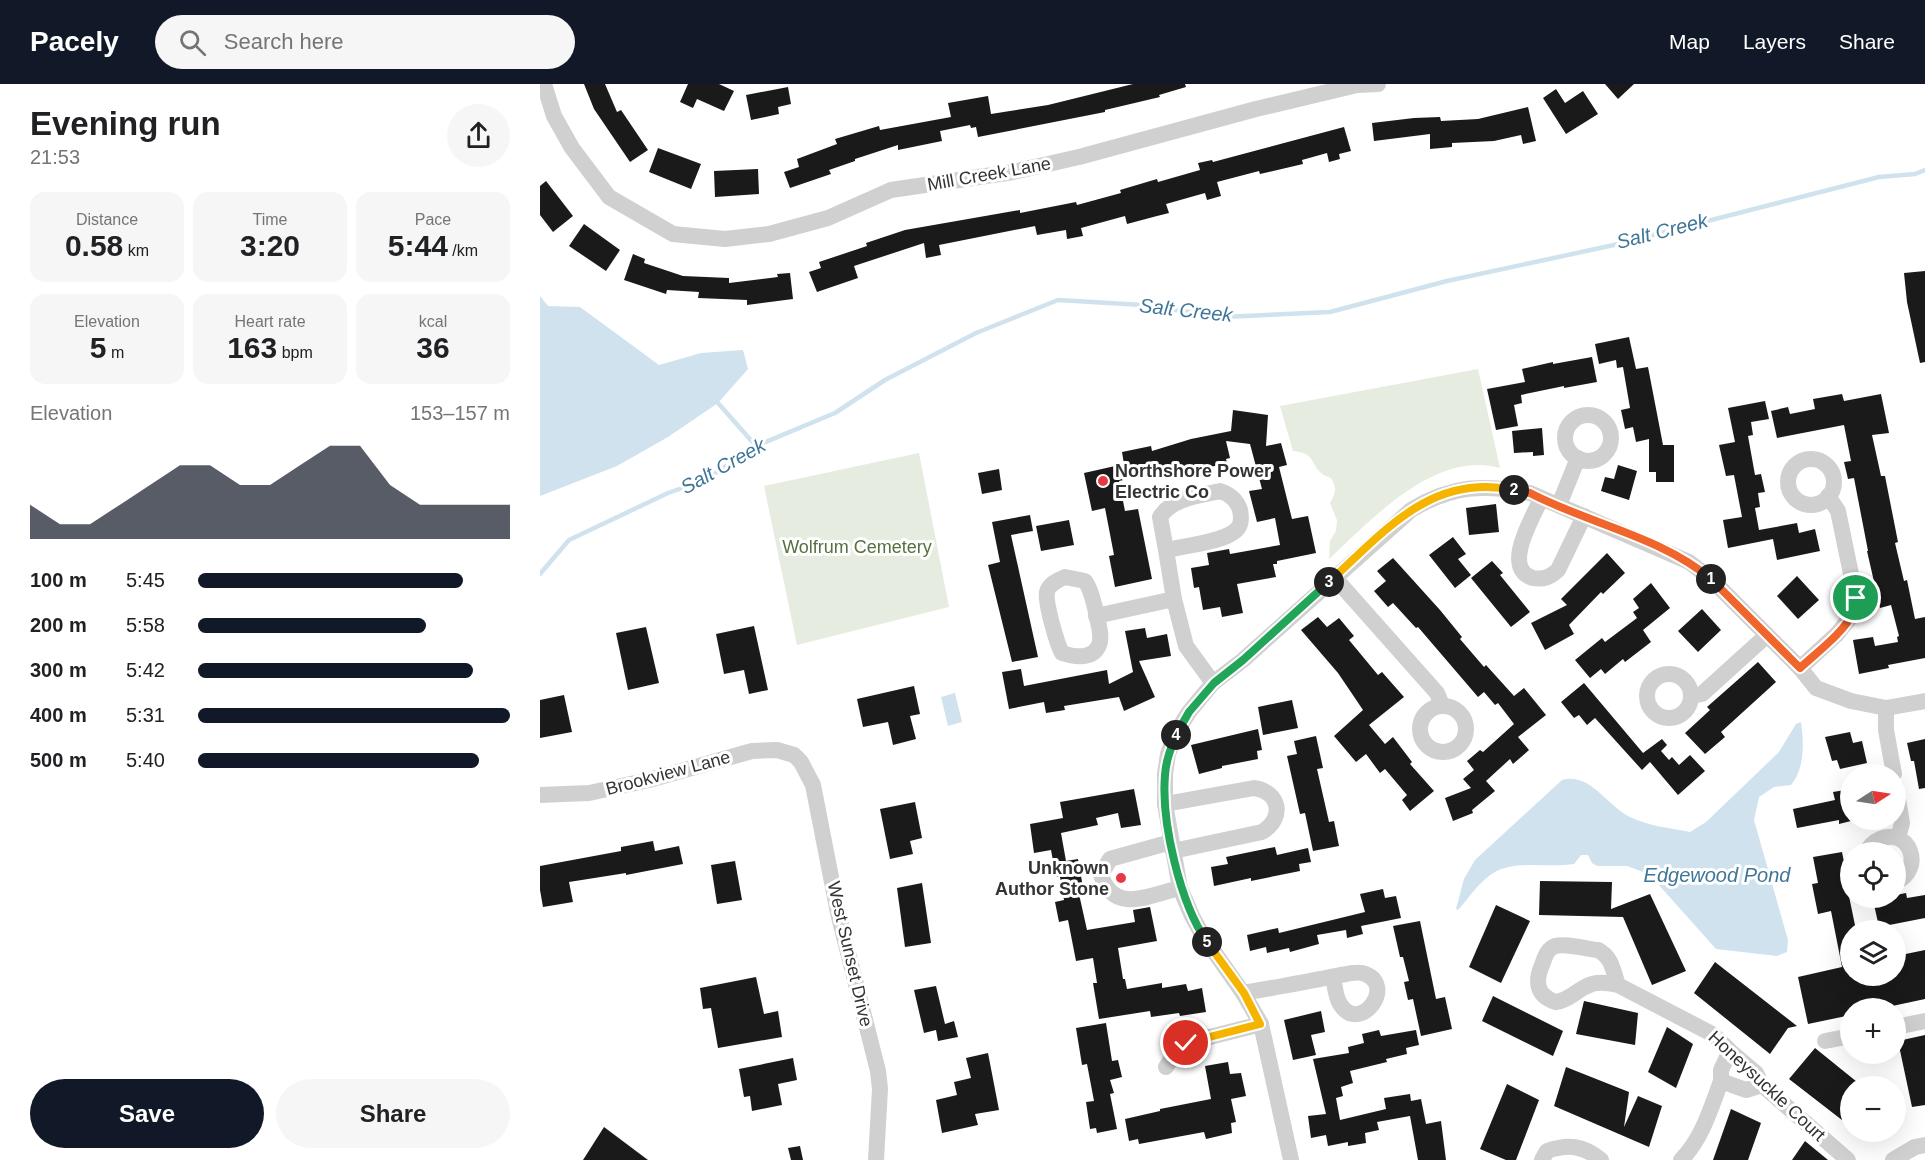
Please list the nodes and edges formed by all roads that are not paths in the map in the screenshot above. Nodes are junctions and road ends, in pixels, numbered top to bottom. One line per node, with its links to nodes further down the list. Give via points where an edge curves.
1 (544, 84): 3 (street, Mill Creek Lane, via 554,116 572,148 609,197 673,234 725,239 769,234 828,218 891,190 1024,170)
2 (1378, 84): 3 (street, Mill Creek Lane)
3 (1357, 85)
4 (1578, 458): 7 (street)
5 (1828, 495): 14 (street, via 1838,511 1856,598 1854,611)
6 (1541, 499): 7 (street); 8 (street, via 1518,559 1527,576 1541,580 1558,570); 10 (street, via 1503,487 1474,487 1429,499 1398,520)
7 (1559, 505): 8 (street)
8 (1584, 516): 13 (street, via 1689,562 1710,578)
9 (1166, 550): 9 (street, via 1232,534 1242,517 1239,506 1220,491 1173,503 1161,517); 11 (street)
10 (1334, 577): 15 (street); 18 (street, via 1437,693)
11 (1174, 599): 12 (street); 15 (street, via 1186,646)
12 (1096, 616): 12 (street, via 1100,636 1096,650 1079,658 1062,653 1048,600 1051,585 1065,577 1085,581 1091,589)
13 (1766, 636): 14 (street); 16 (street, via 1702,694)
14 (1800, 668): 19 (street, via 1816,688)
15 (1214, 683): 23 (street, via 1176,733 1168,754)
16 (1691, 696)
17 (1925, 700): 19 (street)
18 (1442, 705)
19 (1886, 708): 21 (street)
20 (794, 755): 22 (street, Brookview Lane, via 777,750 752,751 589,794); 45 (street, West Sunset Drive, via 813,785 838,913 878,1071)
21 (1892, 764)
22 (540, 795)
23 (1164, 804): 28 (street); 28 (street, via 1254,788 1271,794 1277,810 1271,827 1262,832)
24 (1900, 830): 25 (street)
25 (1898, 838): 26 (street); 27 (street)
26 (1874, 842)
27 (1902, 842)
28 (1172, 846): 31 (street); 31 (street, via 1110,859 1101,875 1113,896 1126,901)
29 (1906, 846): 30 (street, via 1912,859)
30 (1906, 876)
31 (1180, 888): 34 (street, via 1203,936)
32 (1333, 977): 34 (street)
33 (1618, 985): 33 (street, Honeysuckle Court, via 1610,960 1603,953 1559,945 1546,955 1537,979 1542,996 1556,1002 1590,985); 40 (street, Honeysuckle Court, via 1706,1029)
34 (1244, 993): 36 (street)
35 (1925, 1021): 37 (street)
36 (1260, 1024): 41 (street, via 1186,1043); 46 (street)
37 (1906, 1025)
38 (1840, 1038): 39 (street)
39 (1825, 1041)
40 (1730, 1052): 42 (street, via 1721,1070); 43 (street, Honeysuckle Court, via 1756,1073)
41 (1166, 1067)
42 (1721, 1081): 43 (street, via 1746,1090); 49 (street, via 1697,1139)
43 (1762, 1085): 50 (street, Honeysuckle Court)
44 (1925, 1145): 51 (street)
45 (876, 1160)
46 (1291, 1160)
47 (1542, 1160): 48 (street, via 1546,1151 1563,1145 1578,1146)
48 (1601, 1160)
49 (1680, 1160)
50 (1848, 1160)
51 (1893, 1160)

